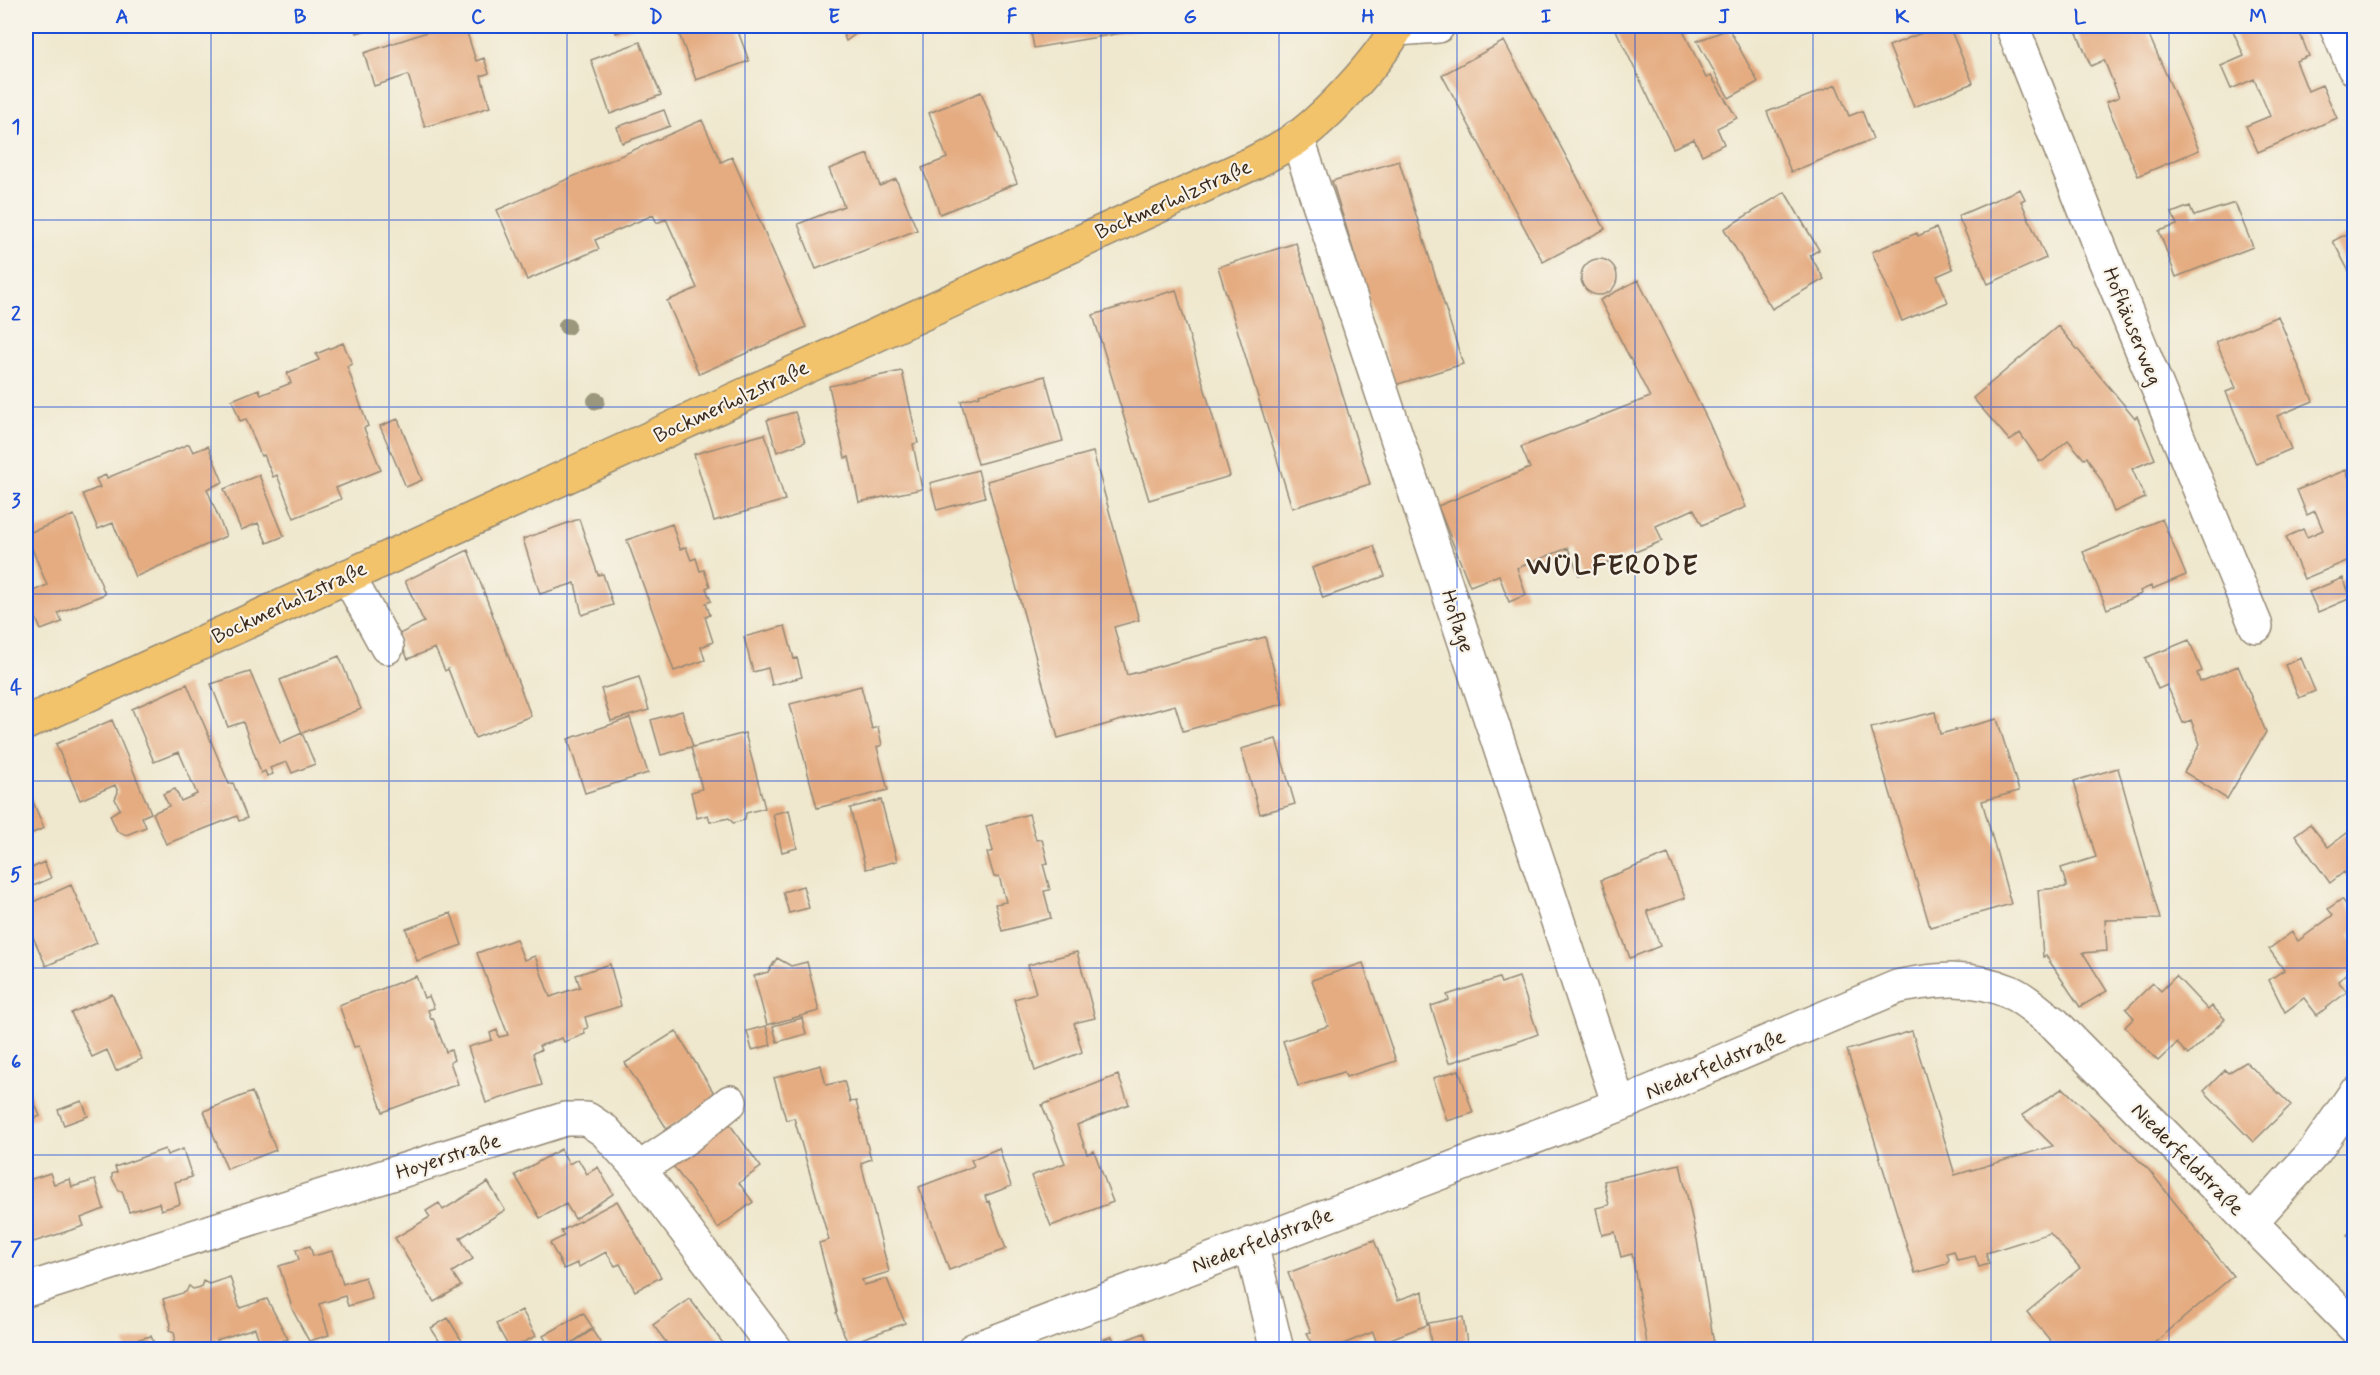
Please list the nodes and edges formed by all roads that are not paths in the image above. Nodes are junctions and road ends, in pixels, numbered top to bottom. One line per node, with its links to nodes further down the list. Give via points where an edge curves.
1 (1438, 26): 4 (street)
2 (2012, 26): 8 (street, Hofhäuserweg)
3 (2336, 26): 5 (street)
4 (1396, 27): 6 (main road, Bockmerholzstraße, via 1357,80)
5 (2355, 68)
6 (1298, 137): 7 (main road, Bockmerholzstraße, via 1253,163); 13 (street, Hoflage)
7 (348, 576): 9 (street); 10 (main road, Bockmerholzstraße)
8 (2256, 626)
9 (387, 647)
10 (26, 723)
11 (2355, 1095): 15 (street, via 2315,1151)
12 (730, 1102): 14 (street)
13 (1619, 1105): 15 (street, Niederfeldstraße, via 1897,987 1933,980 1975,980 2012,992 2055,1024); 16 (street, Niederfeldstraße)
14 (639, 1169): 17 (street, Hoyerstraße, via 604,1131 587,1119 565,1119); 19 (street, Hoyerstraße)
15 (2251, 1222): 18 (street, Niederfeldstraße)
16 (1251, 1244): 20 (street, Niederfeldstraße); 21 (street)
17 (26, 1290)
18 (2355, 1327)
19 (776, 1350)
20 (973, 1350)
21 (1277, 1350)

